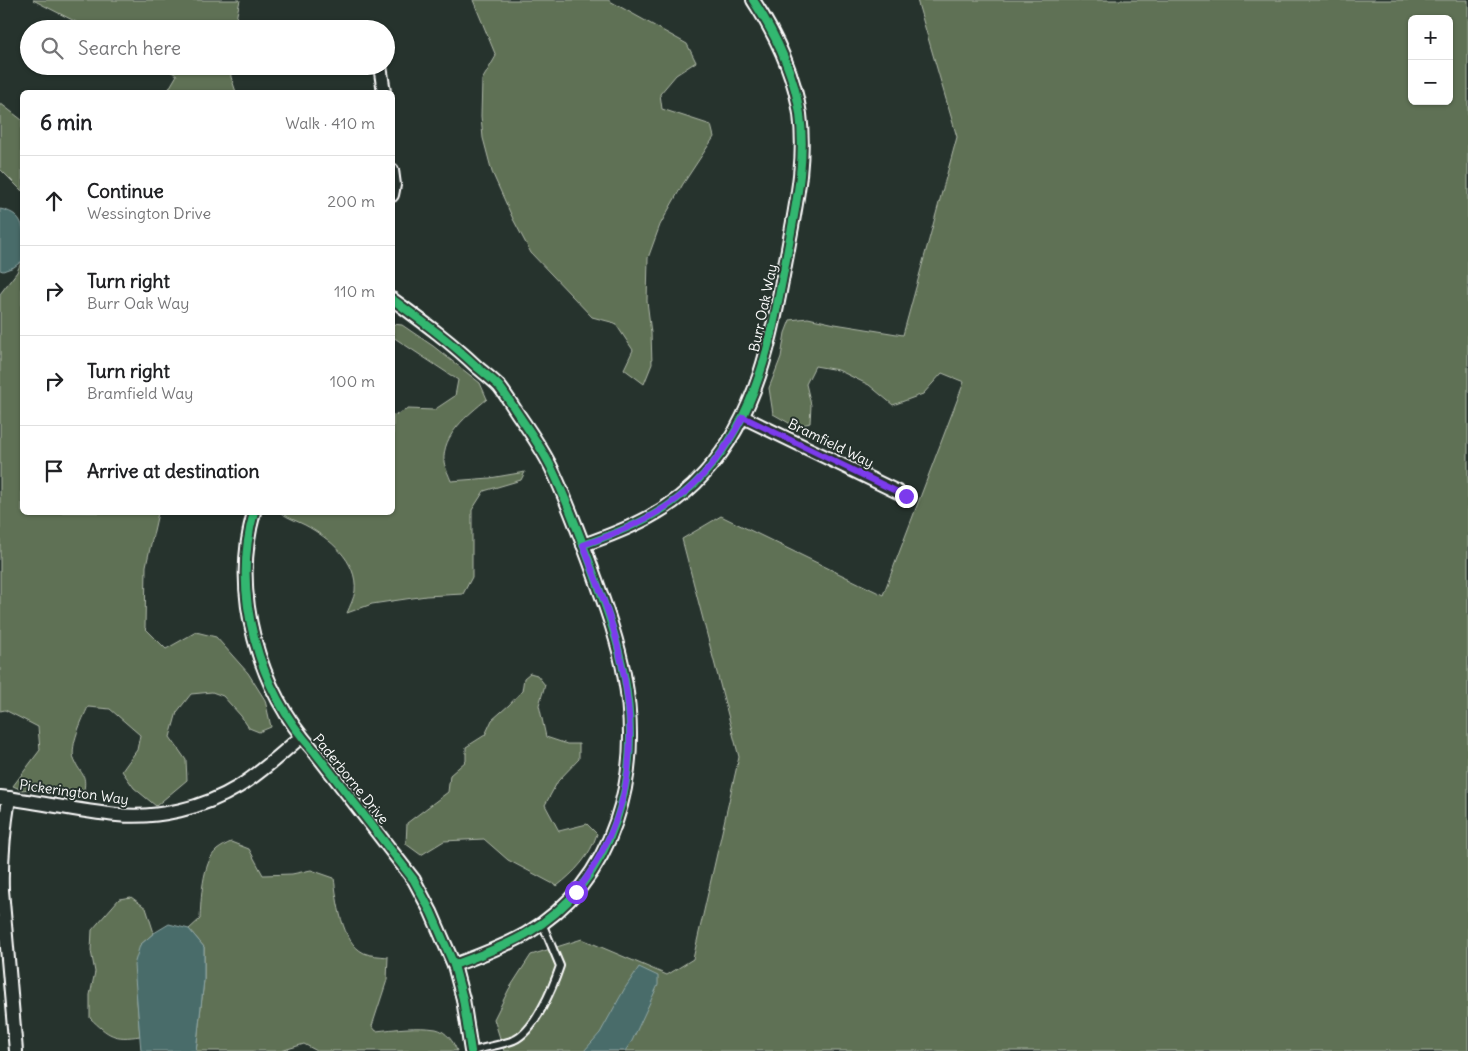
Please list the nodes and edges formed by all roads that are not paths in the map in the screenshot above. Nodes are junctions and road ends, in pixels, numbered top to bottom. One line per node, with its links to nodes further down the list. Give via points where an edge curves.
1 (753, 0): 5 (street, Burr Oak Way, via 769,24 790,74 800,114 802,156 800,184 774,324)
2 (381, 75): 3 (street)
3 (384, 90)
4 (395, 301): 8 (street, via 454,345 499,387 550,465)
5 (743, 417): 6 (street, Bramfield Way); 8 (street, Burr Oak Way, via 722,454 685,493 644,521)
6 (906, 496)
7 (253, 515): 9 (street, Paderborne Drive, via 246,576 252,634 268,681)
8 (583, 545): 11 (street, via 615,637 624,674 629,722 628,777 618,819 606,847 576,892)
9 (301, 737): 10 (street, Pickerington Way, via 238,787 209,801 178,810 148,816 118,815); 12 (street, Paderborne Drive, via 414,880)
10 (5, 798): 13 (street, via 1,869)
11 (542, 923): 12 (street, via 510,943); 14 (lane, via 560,966 539,1012 515,1040)
12 (454, 964): 14 (street, Paderborne Drive)
13 (16, 1051)
14 (472, 1051)

